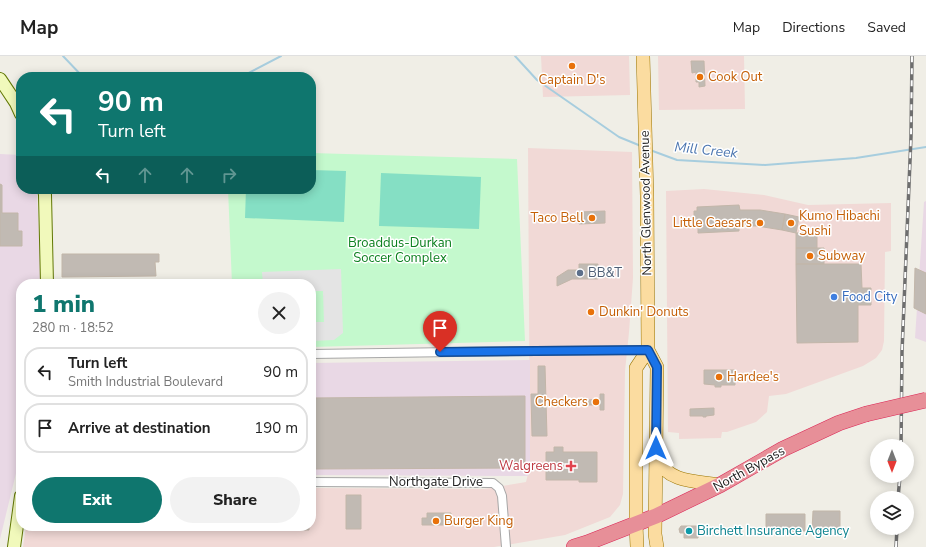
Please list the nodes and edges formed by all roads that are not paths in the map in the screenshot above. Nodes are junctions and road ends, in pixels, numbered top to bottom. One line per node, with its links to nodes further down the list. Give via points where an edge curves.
1 (643, 56): 6 (main road, North Glenwood Avenue)
2 (0, 79): 3 (street)
3 (16, 103)
4 (45, 194): 5 (street)
5 (47, 279)
6 (648, 350): 7 (street); 9 (main road, North Glenwood Avenue, via 657,367); 13 (main road, via 636,368)
7 (316, 354)
8 (926, 400): 11 (highway, North Bypass, bridge, via 839,423)
9 (657, 458): 11 (main road, via 669,474 683,480); 12 (main road, North Glenwood Avenue)
10 (316, 482): 16 (street, Northgate Drive, via 493,483 499,488 502,496)
11 (720, 484): 12 (highway, North Bypass)
12 (656, 516): 13 (highway, North Bypass); 19 (main road, North Glenwood Avenue)
13 (636, 524): 17 (highway, North Bypass); 18 (main road)
14 (16, 531): 15 (street)
15 (14, 547)
16 (506, 547)
17 (574, 547)
18 (637, 547)
19 (657, 547)

